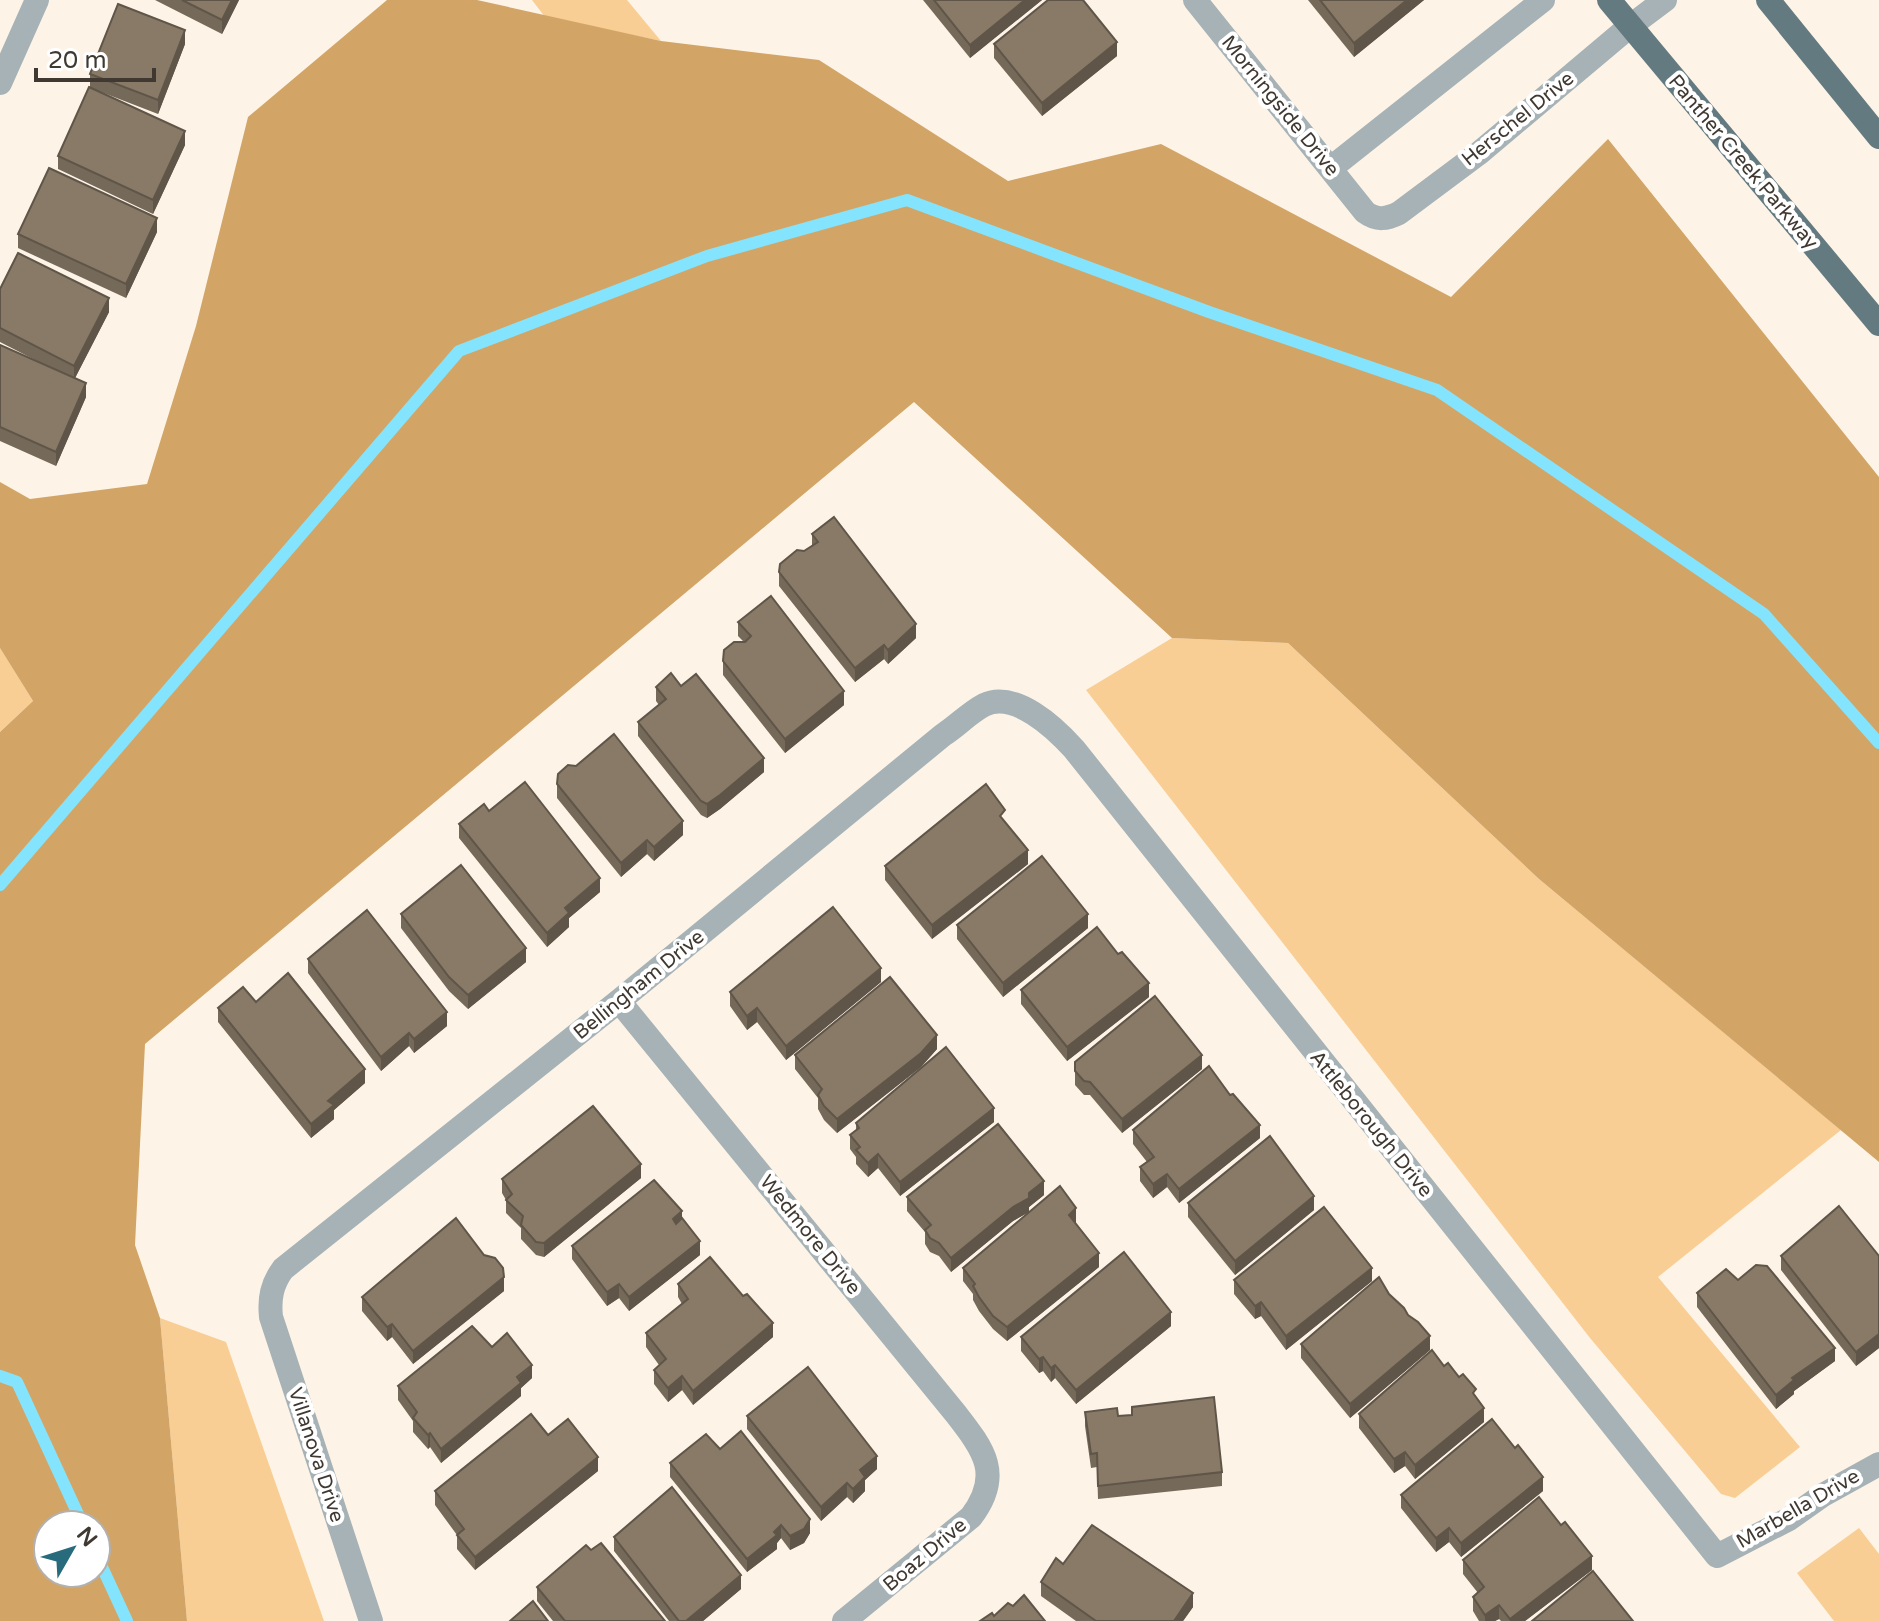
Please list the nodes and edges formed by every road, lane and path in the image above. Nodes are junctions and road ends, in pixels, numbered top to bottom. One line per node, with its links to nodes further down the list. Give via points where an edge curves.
1 (37, 0): 8 (street)
2 (1195, 0): 10 (street, Morningside Drive)
3 (1543, 0): 10 (street)
4 (1609, 0): 7 (main road, Panther Creek Parkway)
5 (1665, 0): 7 (street, Herschel Drive)
6 (1768, 0): 9 (main road)
7 (1629, 27): 11 (street, Herschel Drive, via 1399,213 1378,218); 12 (main road, Panther Creek Parkway)
8 (0, 83)
9 (1879, 137)
10 (1331, 168): 11 (street, Morningside Drive)
11 (1365, 212)
12 (1879, 324)
13 (1015, 706): 14 (street, Bellingham Drive, via 986,704 972,713); 18 (street, Attleborough Drive, via 1055,728 1074,749)
14 (619, 1001): 15 (street, Bellingham Drive, via 283,1269); 17 (street, Wedmore Drive, via 956,1414 987,1460)
15 (272, 1287): 19 (street, Villanova Drive, via 271,1317)
16 (1879, 1464): 18 (street, Marbella Drive)
17 (988, 1476): 20 (street, Boaz Drive, via 985,1495 971,1517)
18 (1717, 1556)
19 (371, 1621)
20 (844, 1621)

